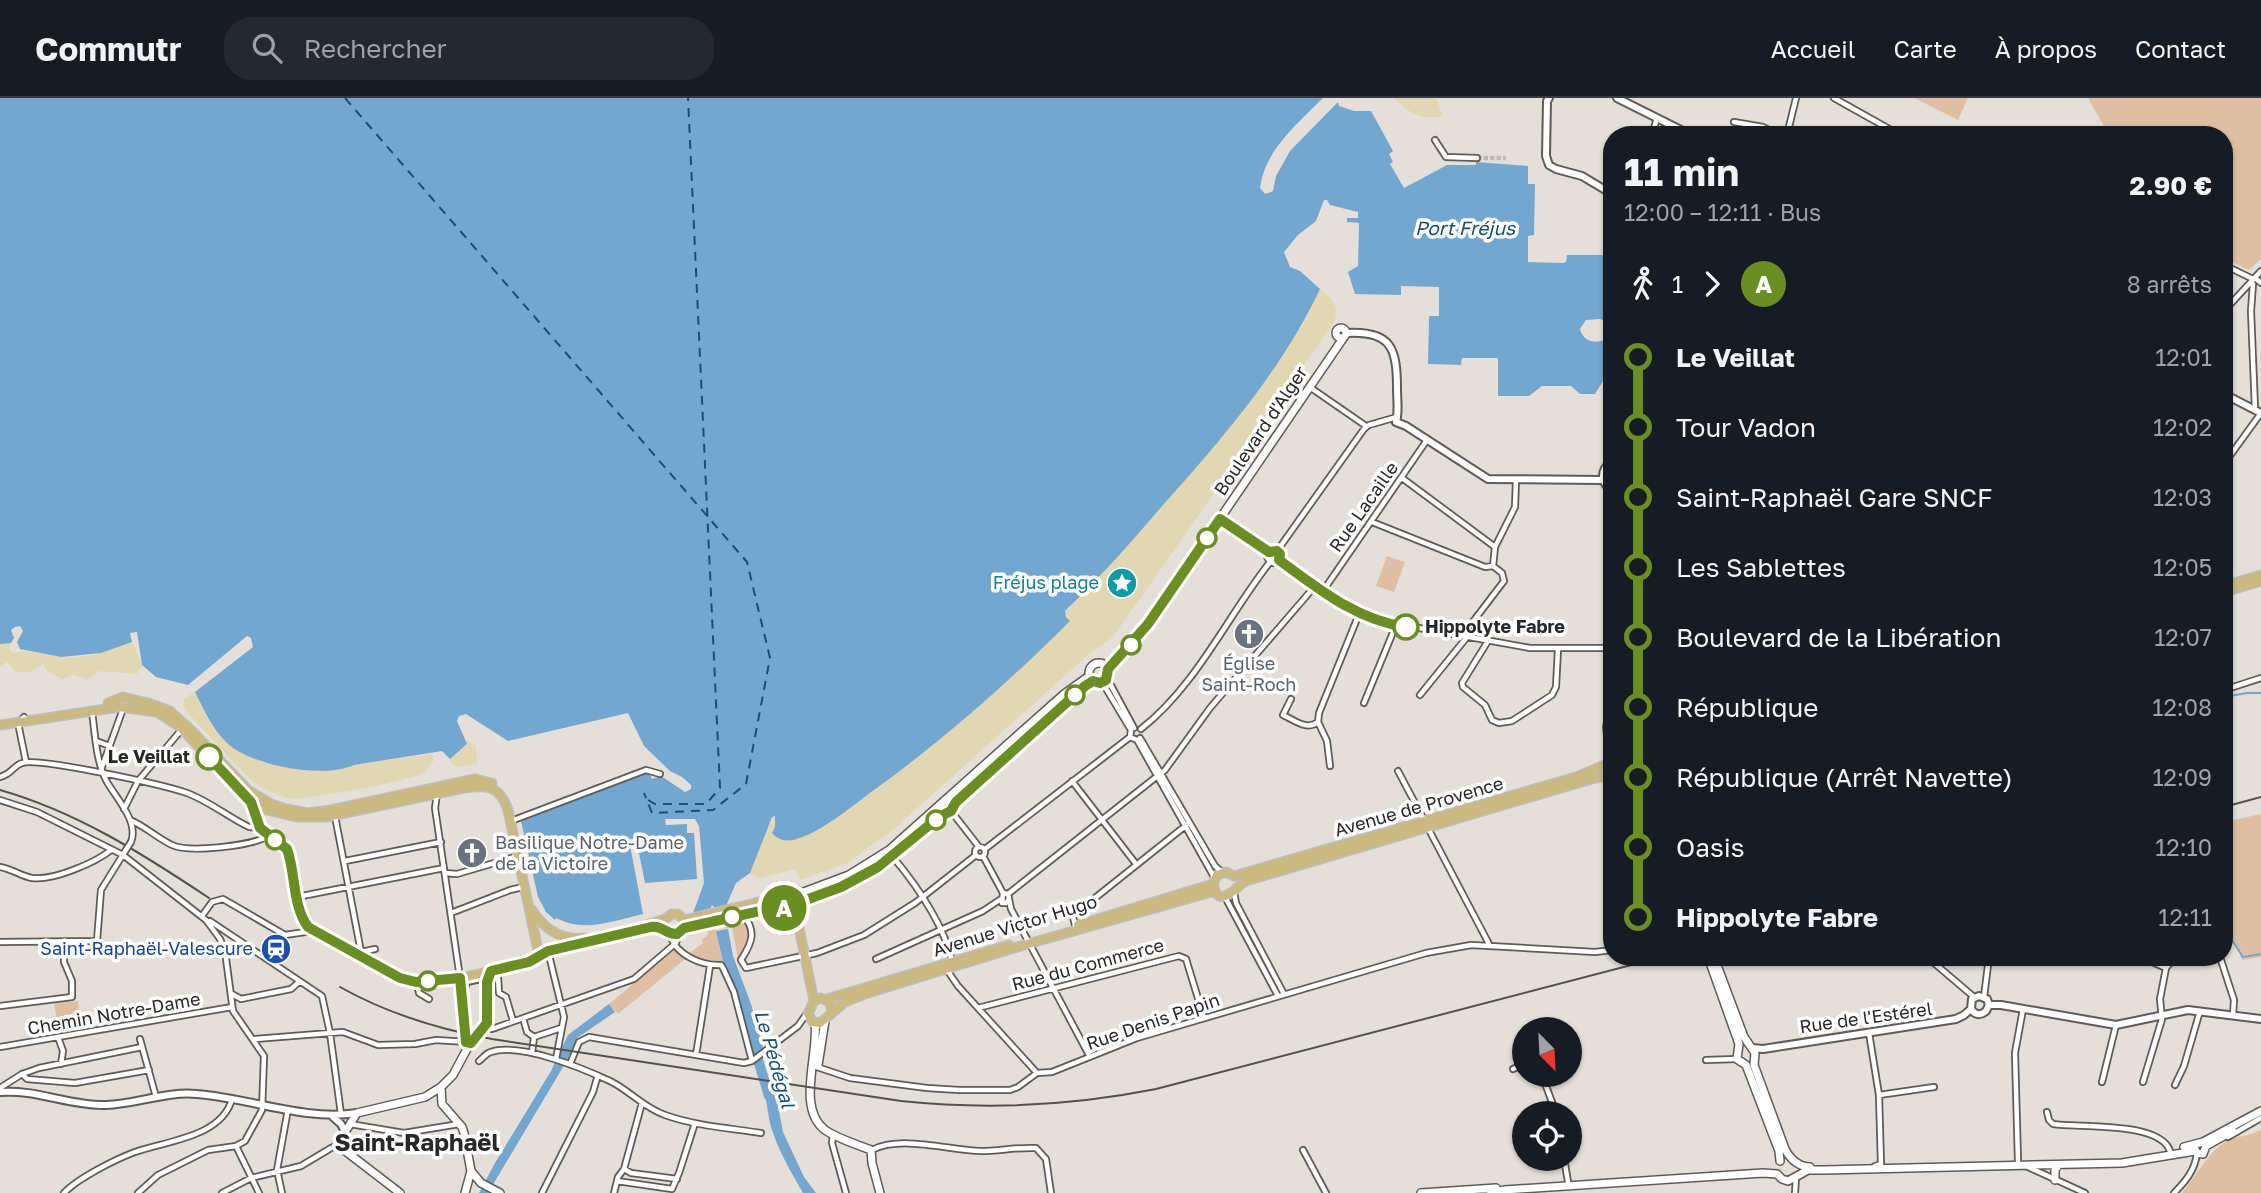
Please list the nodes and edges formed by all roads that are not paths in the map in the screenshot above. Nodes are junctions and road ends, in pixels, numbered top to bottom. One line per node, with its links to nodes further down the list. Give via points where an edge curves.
1 (1549, 98): 14 (street, via 1549,165)
2 (1617, 98): 5 (street)
3 (1796, 98): 10 (street)
4 (1834, 98): 11 (street)
5 (1657, 118): 7 (street); 8 (street)
6 (1734, 122): 9 (street)
7 (1655, 126)
8 (1673, 126)
9 (1757, 126)
10 (1789, 126)
11 (1883, 126)
12 (1435, 140): 13 (street, via 1446,157)
13 (1477, 158)
14 (1603, 189)
15 (2233, 270): 17 (street)
16 (2261, 271): 17 (street)
17 (2253, 280): 18 (street); 19 (street); 23 (street)
18 (2261, 283)
19 (2233, 301)
20 (1342, 338): 21 (main road, Boulevard d'Alger); 24 (street, via 1374,334 1390,345 1397,365)
21 (1311, 388): 25 (street); 31 (main road, Boulevard d'Alger)
22 (2233, 398): 23 (street)
23 (2259, 411): 27 (street)
24 (1397, 420): 25 (street); 26 (street)
25 (1366, 426): 34 (street)
26 (1427, 440): 28 (street, Rue Lacaille); 29 (street, via 1485,477)
27 (2233, 452)
28 (1402, 478): 32 (street, Rue Lacaille); 33 (street)
29 (1516, 480): 30 (street); 33 (street, via 1514,507)
30 (1603, 480)
31 (1220, 519): 35 (street); 52 (main road, Boulevard d'Alger, via 1148,624)
32 (1372, 522): 38 (street, via 1485,567); 44 (street, Rue Lacaille)
33 (1495, 547): 38 (street)
34 (1277, 551): 35 (street); 36 (street)
35 (1269, 552): 37 (street)
36 (1279, 560): 37 (street); 42 (street)
37 (1270, 562): 67 (street, via 1182,688)
38 (1493, 566): 46 (street, via 1504,581)
39 (2261, 575): 41 (main road)
40 (2261, 581): 43 (main road)
41 (2233, 583)
42 (1315, 586): 44 (street); 79 (street, via 1210,708)
43 (2233, 589)
44 (1322, 591): 45 (street)
45 (1359, 614): 47 (street); 63 (street)
46 (1474, 622): 48 (street); 48 (street)
47 (1396, 625): 48 (street); 59 (street)
48 (1466, 637): 49 (street); 57 (street)
49 (1488, 641): 51 (street); 51 (street, via 1462,685 1499,723 1512,721 1552,695)
50 (1603, 648): 51 (street)
51 (1558, 649)
52 (1108, 669): 53 (main road, via 1097,663 1090,668); 55 (main road)
53 (1091, 678): 55 (main road); 86 (main road, via 1063,694); 90 (main road)
54 (2261, 678): 56 (street)
55 (1105, 680): 66 (street)
56 (2233, 687)
57 (1420, 695)
58 (1291, 699): 63 (street, via 1283,715 1311,727)
59 (1364, 703)
60 (123, 705): 61 (main road); 62 (main road); 65 (main road, via 160,707); 71 (street)
61 (92, 710): 62 (main road); 70 (street)
62 (21, 720): 64 (main road); 72 (street)
63 (1318, 722): 73 (street, via 1327,741)
64 (0, 723)
65 (184, 727): 83 (street); 87 (main road); 94 (main road, via 242,784 262,800 286,810 317,813 475,779 493,783 504,793)
66 (1132, 729): 67 (street); 68 (street)
67 (1141, 730): 69 (street)
68 (1130, 737): 69 (street); 82 (street)
69 (1139, 739): 79 (street)
70 (96, 741): 71 (street); 75 (street)
71 (110, 746): 75 (street)
72 (26, 762): 77 (street); 80 (street)
73 (1330, 766)
74 (1603, 766): 96 (main road, Avenue de Provence)
75 (102, 768): 77 (street)
76 (1398, 771): 96 (street)
77 (104, 774): 83 (street); 88 (street)
78 (660, 774): 94 (street, via 646,770)
79 (1160, 775): 93 (street); 95 (street)
80 (0, 777)
81 (1603, 777): 96 (main road, Avenue de Provence)
82 (1072, 780): 93 (street); 102 (street)
83 (138, 781): 88 (street); 98 (street, via 188,793 249,827)
84 (438, 794): 91 (main road); 94 (main road, via 490,787 505,800); 101 (street, via 435,808)
85 (0, 800): 103 (street, via 37,812)
86 (944, 801): 90 (main road, via 952,801); 90 (main road, via 942,810); 122 (main road, via 899,842)
87 (252, 805): 89 (main road); 98 (main road)
88 (124, 809): 92 (street)
89 (267, 810): 91 (main road, via 306,818); 98 (main road)
90 (950, 810): 102 (street); 108 (main road)
91 (335, 815): 109 (street)
92 (130, 820): 97 (street); 99 (street)
93 (1103, 820): 110 (street); 121 (street)
94 (511, 821): 106 (main road)
95 (1188, 824): 110 (street); 114 (street); 114 (street, via 1215,866)
96 (1427, 824): 113 (main road, Avenue de Provence); 117 (main road, Avenue de Provence, via 1246,881); 142 (street)
97 (143, 828): 99 (street); 100 (street, via 184,849 258,841)
98 (260, 828): 100 (main road)
99 (133, 832): 104 (street, bridge)
100 (267, 836): 120 (main road, via 287,849)
101 (441, 842): 109 (street); 112 (street)
102 (982, 848): 105 (street, via 975,850); 107 (street)
103 (111, 850): 104 (street); 111 (street, via 46,878)
104 (123, 854): 129 (street); 138 (street, via 100,890 97,941)
105 (976, 855): 107 (street); 118 (street)
106 (518, 856): 112 (street, via 457,874); 116 (main road)
107 (983, 856): 121 (street)
108 (893, 857): 118 (street); 122 (main road, via 853,882)
109 (345, 861): 115 (street)
110 (1136, 864): 132 (street, via 1075,914)
111 (0, 867)
112 (444, 870): 115 (street); 125 (street)
113 (1234, 876): 114 (main road); 117 (main road)
114 (1216, 881): 119 (main road); 132 (main road, Avenue Victor Hugo); 139 (main road, Avenue Victor Hugo)
115 (350, 887): 120 (street); 146 (street)
116 (524, 887): 124 (main road); 125 (street)
117 (1235, 890): 119 (main road, Avenue de Provence); 168 (street, via 1236,903)
118 (923, 896): 134 (street); 148 (street, via 864,935)
119 (1225, 896): 169 (street)
120 (297, 897): 128 (main road)
121 (1005, 898): 134 (street); 139 (street)
122 (801, 900): 123 (main road); 123 (main road, via 795,889 788,889); 130 (main road)
123 (784, 904): 126 (main road); 127 (main road); 130 (main road)
124 (528, 905): 131 (main road, via 551,931 562,936 586,938); 147 (main road)
125 (450, 913): 161 (street)
126 (728, 914): 127 (main road); 131 (main road)
127 (742, 915): 148 (street, via 752,933 741,960 746,968)
128 (302, 917): 133 (main road); 135 (street)
129 (204, 918): 135 (street, via 212,902 223,899 277,932); 136 (street); 141 (street)
130 (798, 923): 148 (main road)
131 (678, 926): 140 (street, via 672,940); 144 (main road, via 651,927)
132 (1075, 926): 139 (main road, Avenue Victor Hugo)
133 (313, 930): 135 (street); 146 (main road)
134 (940, 930): 149 (street); 150 (street)
135 (293, 934)
136 (233, 937): 141 (street); 163 (street)
137 (0, 942): 138 (street)
138 (64, 942): 177 (street, via 72,997)
139 (1029, 942): 150 (main road, Avenue Victor Hugo); 159 (main road, Avenue Victor Hugo); 165 (street)
140 (676, 943): 151 (street, via 693,960); 175 (street, via 634,979)
141 (223, 945): 167 (street)
142 (1489, 945): 145 (street, Rue Denis Papin); 168 (street, Rue Denis Papin, via 1426,953)
143 (375, 949): 146 (street)
144 (548, 951): 147 (main road); 175 (street)
145 (1603, 951)
146 (360, 954): 162 (main road, via 400,978)
147 (539, 955): 160 (main road)
148 (806, 956): 174 (main road)
149 (876, 959)
150 (952, 961): 174 (main road, Avenue Victor Hugo)
151 (710, 966): 210 (street); 217 (street, via 721,965 734,992)
152 (1711, 966): 207 (main road)
153 (1717, 966): 211 (main road)
154 (1938, 966): 170 (street)
155 (1988, 966): 171 (street)
156 (2161, 966): 158 (street)
157 (2223, 966): 186 (street, via 2234,1000)
158 (2166, 968): 185 (street)
159 (947, 970): 179 (street); 184 (main road, Avenue Victor Hugo, via 851,999)
160 (494, 974): 161 (main road); 164 (main road); 190 (street)
161 (460, 978): 162 (main road); 166 (main road)
162 (414, 981): 173 (street, via 419,993)
163 (299, 982): 172 (street, via 290,989); 197 (street, via 322,996)
164 (487, 982): 166 (street, via 481,978 467,981); 195 (main road)
165 (1053, 988): 179 (street, Rue du Commerce); 188 (street, Rue du Commerce, via 1183,956); 212 (street)
166 (462, 991): 204 (main road)
167 (231, 993): 172 (street); 178 (street)
168 (1284, 994): 169 (street, Rue Denis Papin)
169 (1278, 996): 188 (street, Rue Denis Papin)
170 (1974, 997): 171 (street); 180 (street)
171 (1984, 997): 176 (street)
172 (240, 999): 178 (street)
173 (429, 999)
174 (821, 999): 183 (main road); 184 (main road, via 831,1005)
175 (561, 1005): 187 (street); 196 (street)
176 (1989, 1005): 180 (street, via 1980,1014); 181 (street)
177 (0, 1006)
178 (232, 1007): 199 (street, Chemin Notre-Dame); 202 (street)
179 (978, 1009): 222 (street)
180 (1971, 1009): 198 (street, Rue de l'Estérel, via 1956,1019)
181 (2023, 1009): 193 (street); 257 (street, via 2015,1053)
182 (2200, 1010): 185 (street); 186 (street); 227 (street)
183 (808, 1011): 192 (main road); 194 (street)
184 (832, 1012): 191 (main road)
185 (2161, 1015): 193 (street); 226 (street)
186 (2233, 1015): 189 (street)
187 (523, 1018): 190 (street); 200 (street, via 527,1032)
188 (1204, 1018): 212 (street, Rue Denis Papin)
189 (2261, 1019)
190 (513, 1021): 195 (street)
191 (825, 1021): 192 (main road); 220 (main road)
192 (814, 1023): 194 (street); 220 (main road)
193 (2116, 1025): 225 (street)
194 (798, 1026): 217 (street)
195 (486, 1027): 204 (main road)
196 (561, 1028): 200 (street); 213 (street)
197 (330, 1032): 203 (street); 204 (street, via 348,1033 378,1045 436,1040); 241 (street)
198 (1869, 1033): 211 (street, Rue de l'Estérel, via 1763,1049); 231 (street)
199 (58, 1037): 205 (street, Chemin Notre-Dame); 219 (street)
200 (534, 1037): 209 (street)
201 (140, 1039): 206 (street)
202 (254, 1039): 203 (street); 208 (street)
203 (263, 1039): 208 (street)
204 (468, 1045): 228 (main road, via 458,1068)
205 (0, 1047)
206 (142, 1048): 219 (street); 221 (street)
207 (1739, 1048): 211 (main road); 214 (main road)
208 (261, 1049): 237 (street)
209 (532, 1053): 213 (street); 216 (street, via 492,1051)
210 (696, 1055): 217 (street); 218 (street, via 589,1037 576,1046)
211 (1751, 1055): 214 (main road); 256 (main road); 260 (main road, via 1779,1151)
212 (1090, 1057): 222 (street, Rue Denis Papin, via 1052,1073)
213 (556, 1059): 218 (street)
214 (1737, 1059): 215 (street)
215 (1706, 1060)
216 (479, 1061)
217 (753, 1061)
218 (569, 1062): 224 (street)
219 (61, 1064): 223 (street)
220 (815, 1067): 222 (street, Rue Denis Papin, via 850,1078 960,1090 1010,1090); 249 (main road, via 811,1110)
221 (149, 1070): 223 (street, via 75,1083 27,1079); 233 (street)
222 (1037, 1073)
223 (22, 1074): 230 (street)
224 (597, 1077): 235 (street); 283 (street)
225 (2102, 1082)
226 (2143, 1082)
227 (2175, 1084)
228 (441, 1087): 232 (main road); 236 (main road)
229 (1934, 1087): 231 (street)
230 (0, 1090): 233 (street, via 106,1105)
231 (1879, 1095): 258 (street)
232 (425, 1097): 236 (main road); 240 (main road)
233 (156, 1098): 234 (street, via 197,1094)
234 (232, 1099): 237 (street); 276 (street, via 227,1113 207,1128 126,1156)
235 (642, 1103): 245 (street); 261 (street)
236 (442, 1104): 246 (main road)
237 (262, 1105): 238 (street); 251 (street, via 249,1136)
238 (288, 1108): 242 (street); 265 (street)
239 (2047, 1112): 255 (street, via 2053,1124 2130,1129 2163,1142)
240 (356, 1113): 241 (street); 244 (main road)
241 (341, 1114): 242 (street)
242 (330, 1115): 247 (street)
243 (2261, 1115): 252 (main road)
244 (349, 1123): 246 (street, via 404,1133); 247 (main road)
245 (695, 1123): 248 (street); 268 (street)
246 (460, 1124): 263 (main road)
247 (345, 1132): 250 (main road)
248 (761, 1133)
249 (834, 1135): 253 (main road); 285 (street, via 832,1143)
250 (343, 1143): 265 (street, via 301,1166); 281 (main road, via 346,1153)
251 (236, 1146): 267 (street); 277 (street, via 208,1150 158,1175)
252 (2201, 1147): 255 (main road); 259 (main road, via 2137,1162); 293 (street, via 2191,1174)
253 (871, 1150): 286 (main road); 287 (street, via 903,1143 982,1151 1036,1148 1043,1154)
254 (1303, 1150): 288 (street)
255 (2171, 1152): 257 (main road, via 2123,1160)
256 (1790, 1158): 260 (main road); 266 (main road)
257 (2021, 1163): 258 (main road); 259 (main road); 262 (main road); 269 (street)
258 (1881, 1164): 262 (street); 266 (main road, via 1812,1167)
259 (2058, 1165): 269 (main road)
260 (1778, 1167): 271 (main road); 272 (main road); 290 (main road)
261 (624, 1169): 268 (street); 270 (street)
262 (1860, 1169): 266 (main road)
263 (471, 1171): 273 (main road); 282 (main road)
264 (1566, 1171): 272 (street)
265 (277, 1172): 267 (street); 280 (street)
266 (1798, 1172): 271 (main road); 291 (street)
267 (251, 1178): 278 (street); 279 (street)
268 (677, 1179): 270 (street, via 671,1189)
269 (2055, 1180): 292 (street)
270 (617, 1181): 284 (street)
271 (1786, 1181): 291 (street)
272 (1567, 1182): 275 (main road)
273 (481, 1183): 274 (main road); 282 (main road)
274 (496, 1191)
275 (1479, 1191): 289 (main road)
276 (64, 1193)
277 (138, 1193)
278 (222, 1193)
279 (259, 1193)
280 (282, 1193)
281 (400, 1193)
282 (467, 1193)
283 (542, 1193)
284 (614, 1193)
285 (846, 1193)
286 (880, 1193)
287 (1051, 1193)
288 (1326, 1193)
289 (1421, 1193)
290 (1491, 1193)
291 (1794, 1193)
292 (2085, 1193)
293 (2174, 1193)

